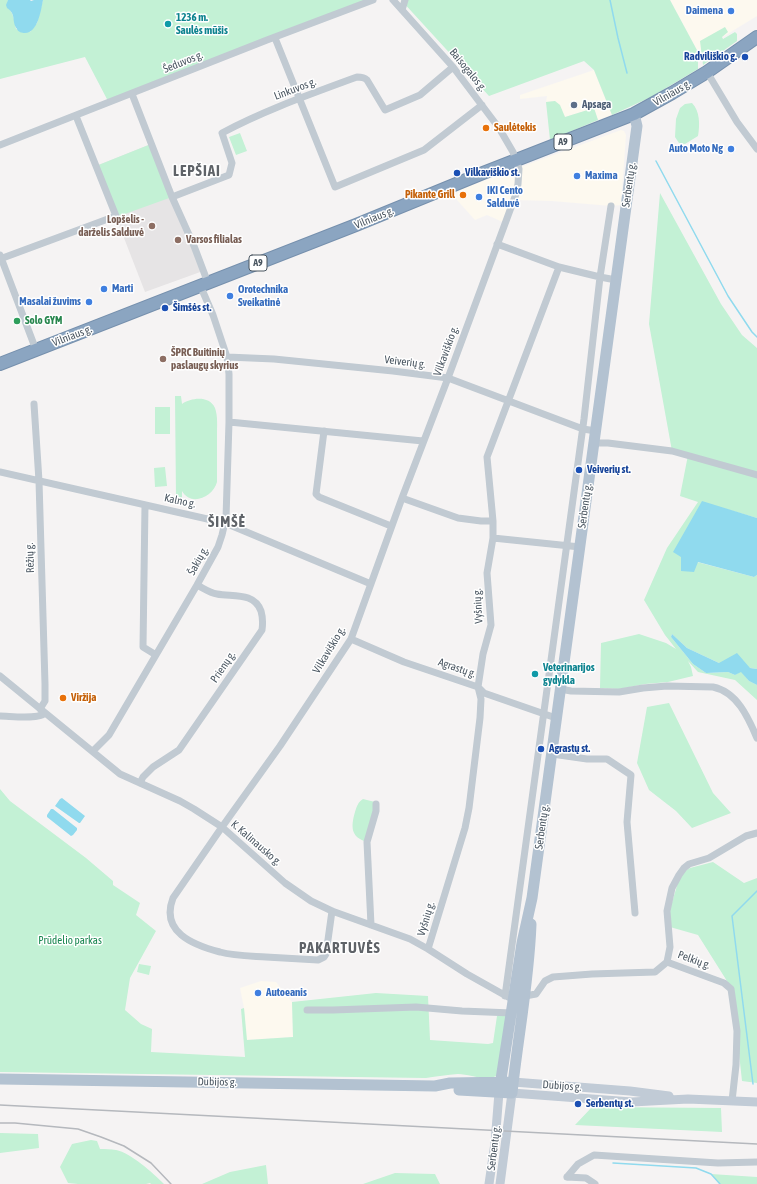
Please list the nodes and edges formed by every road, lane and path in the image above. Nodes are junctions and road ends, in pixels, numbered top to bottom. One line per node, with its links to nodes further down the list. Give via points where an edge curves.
1 (373, 0): 6 (street, Šeduvos g.)
2 (393, 0): 4 (street, Baisogalos g.)
3 (405, 0): 4 (street)
4 (402, 10): 7 (street, Baisogalos g.)
5 (757, 37): 8 (highway, Vilniaus g. / A9)
6 (275, 38): 9 (street, Šeduvos g.); 10 (street)
7 (453, 67): 10 (street, Linkuvos g., via 420,95 385,110 367,80 361,77); 11 (street, Baisogalos g.)
8 (707, 72): 12 (highway, Vilniaus g. / A9); 15 (street, via 737,122)
9 (132, 94): 13 (street, Šeduvos g.); 17 (street, Šakių g.)
10 (300, 98): 11 (street, via 335,187 424,150); 17 (street, Linkuvos g., via 222,133 232,163 229,175)
11 (482, 105): 16 (street, Baisogalos g., via 499,128)
12 (634, 114): 16 (highway, Vilniaus g. / A9); 23 (main road, Serbentų g., via 637,126)
13 (76, 116): 14 (street, Šeduvos g.); 20 (street, via 116,216)
14 (0, 145)
15 (757, 149)
16 (516, 160): 19 (street, Vilkaviškio g., via 519,168 516,194); 24 (highway, Vilniaus g. / A9)
17 (172, 197): 24 (street, Šakių g., via 194,246)
18 (611, 206): 22 (street)
19 (497, 244): 21 (street); 28 (street, Vilkaviškio g.)
20 (0, 257): 25 (street)
21 (559, 267): 22 (street); 29 (street, Vyšnių g.)
22 (600, 277): 23 (street); 32 (street)
23 (616, 280): 34 (main road, Serbentų g.)
24 (204, 284): 25 (highway, Vilniaus g. / A9); 26 (street, Šakių g.)
25 (36, 350): 27 (highway, Vilniaus g. / A9)
26 (227, 356): 28 (street, Veiverių g.); 31 (street, Šakių g.)
27 (0, 364)
28 (448, 378): 29 (street, Veiverių g.); 35 (street, Vilkaviškio g.)
29 (508, 401): 32 (street, Veiverių g.); 42 (street, Vyšnių g., via 487,457)
30 (34, 404): 39 (street, Rėžių g.)
31 (229, 422): 33 (street); 43 (street, Šakių g.)
32 (583, 429): 34 (street, Veiverių g.); 46 (street)
33 (324, 430): 35 (street); 44 (street, via 316,494)
34 (596, 431): 36 (main road, Serbentų g.)
35 (423, 441): 40 (street, Vilkaviškio g.)
36 (594, 443): 38 (street, via 672,451); 47 (main road, Serbentų g.)
37 (0, 472): 39 (street, Kalno g.)
38 (757, 475)
39 (39, 481): 41 (street, Kalno g.); 55 (street, Rėžių g., via 45,701)
40 (402, 498): 42 (street, via 458,518); 44 (street, Vilkaviškio g.)
41 (145, 505): 43 (street, Kalno g.); 51 (street, via 143,647)
42 (493, 521): 45 (street, Vyšnių g.)
43 (225, 523): 48 (street, Kalno g.); 49 (street, Šakių g., via 218,547)
44 (392, 526): 48 (street, Vilkaviškio g.)
45 (493, 538): 46 (street); 53 (street, Vyšnių g., via 487,573 491,625)
46 (567, 545): 47 (street); 56 (street)
47 (580, 547): 54 (main road, Serbentų g.)
48 (371, 584): 50 (street, Vilkaviškio g.)
49 (197, 585): 51 (street, Šakių g.); 62 (street, Prienų g., via 216,594 245,597 254,601 263,616 262,630 180,750 153,767)
50 (351, 639): 53 (street, Agrastų g., via 404,662); 64 (street, Vilkaviškio g.)
51 (156, 655): 60 (street, Šakių g., via 109,735)
52 (0, 676): 55 (street, K. Kalinausko g.)
53 (478, 687): 56 (street, Agrastų g., via 484,693); 70 (street, Vyšnių g., via 481,699 480,718 469,808)
54 (560, 689): 58 (main road, Serbentų g.); 59 (street, via 619,692 667,686 720,688 738,703)
55 (43, 711): 57 (street, via 43,715 35,717); 60 (street, K. Kalinausko g.)
56 (544, 714): 58 (street, Agrastų g.); 73 (street)
57 (0, 716)
58 (556, 718): 61 (main road, Serbentų g.)
59 (757, 738)
60 (93, 751): 62 (street, K. Kalinausko g., via 120,774)
61 (552, 754): 66 (main road, Serbentų g.); 68 (street, via 607,759 631,775 627,822)
62 (140, 782): 64 (street, K. Kalinausko g., via 189,806)
63 (376, 804): 69 (street, via 367,842)
64 (222, 827): 67 (street, K. Kalinausko g., via 285,883 311,901); 67 (street, Vilkaviškio g., via 170,906 172,925 183,937 190,942 220,952 318,960 326,954)
65 (757, 833): 71 (street, Pelkių g., via 746,836 709,858 689,864 679,875 672,888 667,911 670,947)
66 (532, 898): 72 (main road, Serbentų g.); 73 (main road, Serbentų g.)
67 (332, 911): 69 (street, K. Kalinausko g.)
68 (635, 913)
69 (371, 925): 70 (street, K. Kalinausko g.)
70 (428, 949): 73 (street, K. Kalinausko g.)
71 (667, 962): 72 (street, via 655,972 553,977 545,981 536,994); 79 (street, Pelkių g., via 724,983 731,989 737,1031)
72 (525, 996): 78 (main road, Serbentų g.)
73 (509, 998): 75 (main road, Serbentų g.)
74 (307, 1010): 75 (street, via 416,1006)
75 (512, 1013): 77 (main road, Serbentų g.)
76 (0, 1079): 77 (main road, Dubijos g., via 435,1086 449,1089)
77 (500, 1087): 78 (main road, Dubijos g.); 83 (main road, Serbentų g.)
78 (513, 1087): 79 (main road, Dubijos g., via 630,1091 688,1099); 84 (main road, Serbentų g.)
79 (732, 1101): 80 (main road, Dubijos g.)
80 (757, 1102)
81 (757, 1162): 82 (street, via 594,1156 578,1164)
82 (567, 1180): 85 (street, via 586,1178)
83 (489, 1184)
84 (500, 1184)
85 (595, 1184)

